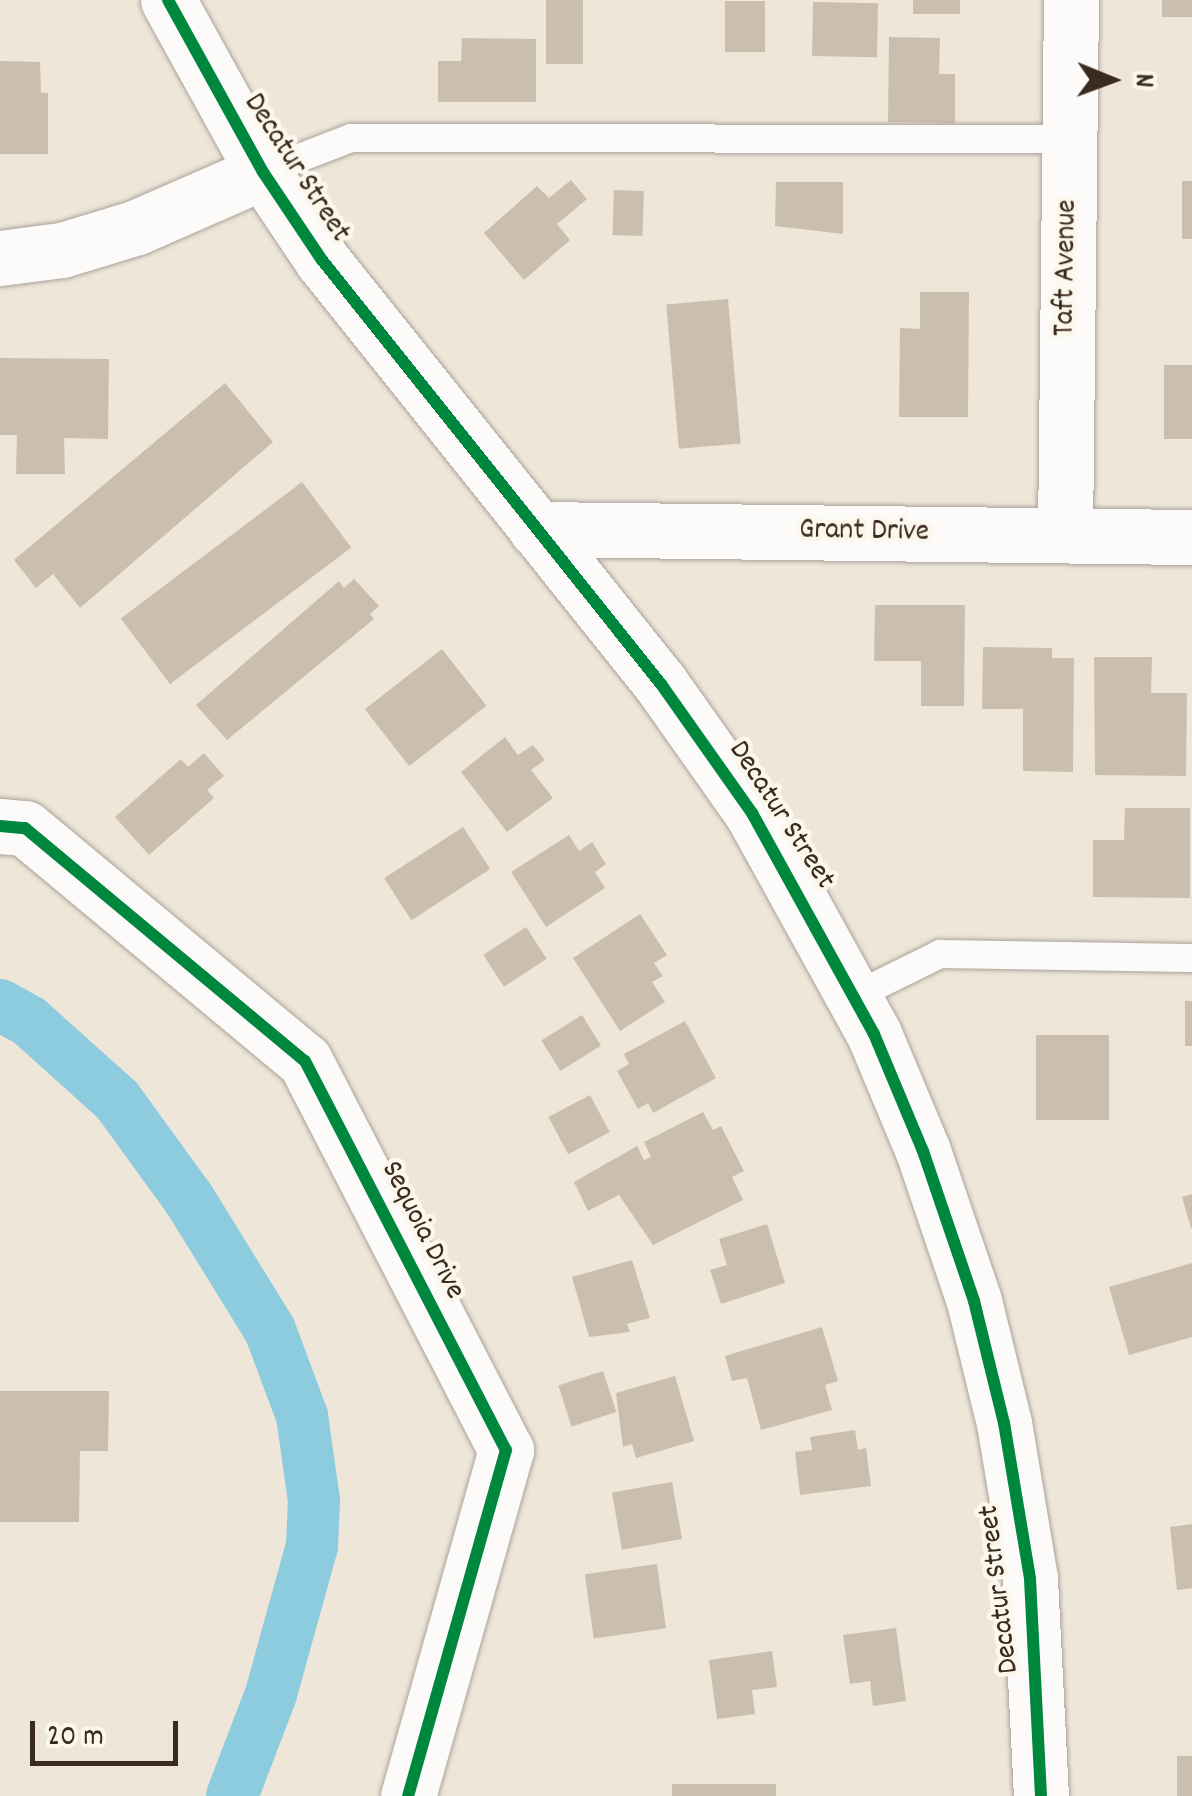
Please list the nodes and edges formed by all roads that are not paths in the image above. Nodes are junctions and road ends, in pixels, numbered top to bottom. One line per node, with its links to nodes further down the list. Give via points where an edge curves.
1 (168, 0): 4 (street, Decatur Street)
2 (1072, 0): 3 (street, Taft Avenue)
3 (1070, 139): 4 (lane, via 351,138); 7 (street, Taft Avenue)
4 (262, 172): 5 (street, via 137,226 62,250); 6 (street, Decatur Street, via 322,260)
5 (0, 258)
6 (536, 529): 7 (street, Grant Drive); 11 (street, Decatur Street, via 752,812)
7 (1065, 536): 8 (street, Grant Drive)
8 (1192, 537)
9 (0, 826): 12 (street, Sequoia Drive, via 24,828 305,1061 506,1450)
10 (1192, 958): 11 (lane, via 940,954)
11 (855, 996): 13 (street, Decatur Street, via 924,1151 974,1301 1004,1423 1030,1579)
12 (408, 1796)
13 (1041, 1796)

